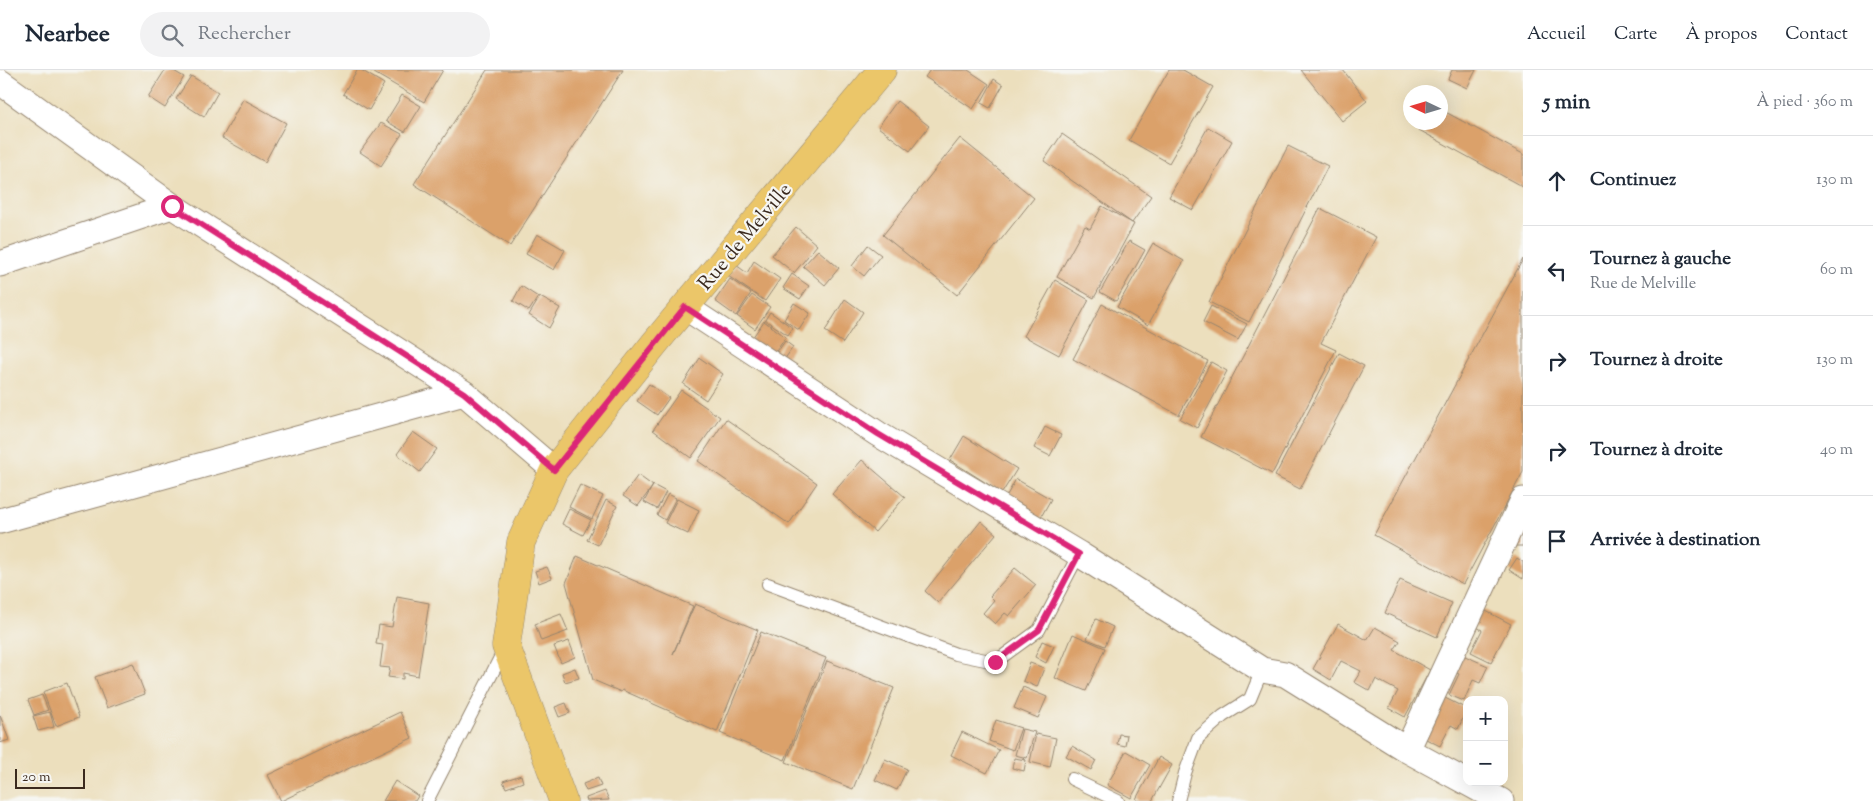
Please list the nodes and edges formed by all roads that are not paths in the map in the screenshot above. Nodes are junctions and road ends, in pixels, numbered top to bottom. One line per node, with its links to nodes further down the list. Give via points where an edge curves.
1 (882, 70): 5 (main road, Rue de Melville)
2 (0, 82): 3 (street)
3 (172, 206): 4 (street); 6 (street)
4 (0, 264)
5 (685, 307): 7 (main road, Rue de Melville); 10 (street, via 878,434)
6 (464, 393): 7 (street); 9 (street)
7 (554, 470): 12 (main road, Rue de Melville, via 521,542)
8 (1523, 500): 14 (street)
9 (0, 521)
10 (1079, 554): 11 (lane, via 1039,630 995,662 956,654); 13 (street)
11 (768, 584)
12 (506, 646): 16 (lane); 17 (main road)
13 (1262, 670): 14 (street, via 1285,674); 19 (lane, via 1250,699 1223,716 1198,738)
14 (1407, 750): 20 (street)
15 (1072, 779): 18 (lane)
16 (428, 801)
17 (562, 801)
18 (1118, 801)
19 (1178, 801)
20 (1501, 801)

